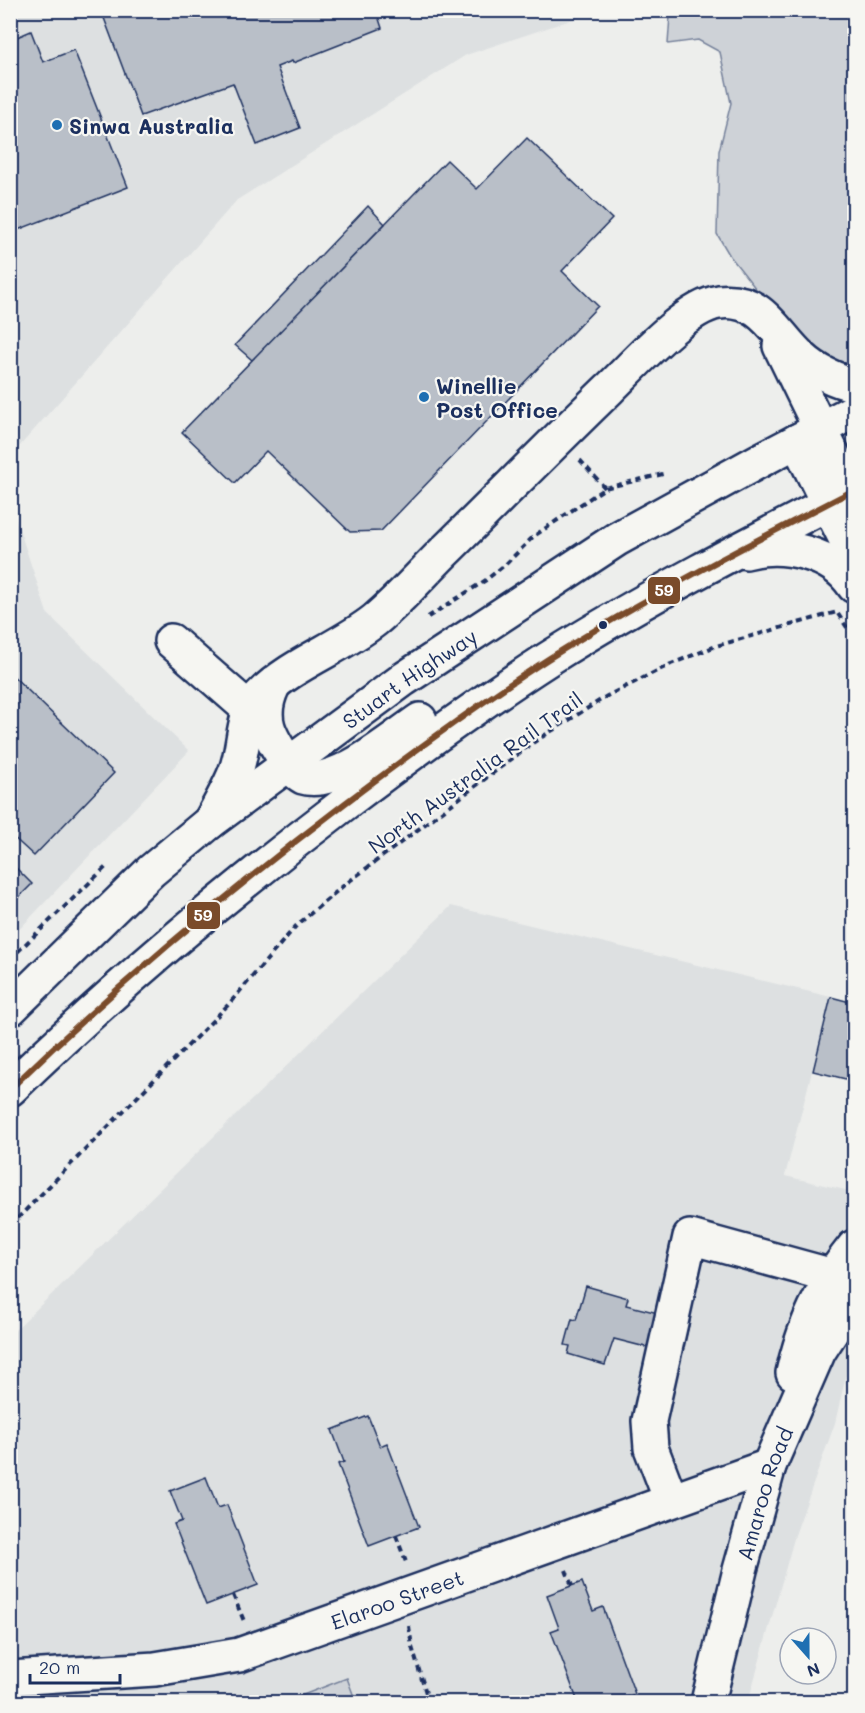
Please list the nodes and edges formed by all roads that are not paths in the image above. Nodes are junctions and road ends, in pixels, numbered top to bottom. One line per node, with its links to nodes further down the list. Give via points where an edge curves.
1 (751, 307): 2 (main road, via 766,317 803,360); 4 (main road, via 776,338); 11 (main road, via 734,302 706,305 673,327 374,621)
2 (855, 384)
3 (855, 411): 4 (main road, Stuart Highway)
4 (809, 434): 5 (main road); 13 (main road, Stuart Highway, via 568,569 404,679)
5 (847, 496): 6 (main road); 7 (main road)
6 (855, 556)
7 (716, 563): 8 (main road, via 761,548 792,550 833,564 844,573); 9 (main road)
8 (849, 598)
9 (613, 620): 13 (main road, via 577,626 540,639 338,774 306,778); 16 (main road, via 522,676 416,749 232,890)
10 (171, 640): 12 (main road)
11 (274, 685): 12 (main road); 13 (main road, via 268,704 268,731)
12 (250, 710): 14 (main road, via 235,773)
13 (289, 765): 14 (main road, Stuart Highway)
14 (210, 822): 15 (main road, Stuart Highway, via 127,893)
15 (10, 1009)
16 (10, 1089)
17 (855, 1247): 18 (main road, Amaroo Road)
18 (844, 1287): 19 (main road, Amaroo Road, via 810,1317); 20 (main road, via 690,1237 649,1421 651,1448)
19 (774, 1453): 20 (main road, Elaroo Street); 22 (main road, Amaroo Road)
20 (671, 1500): 21 (main road, Elaroo Street, via 239,1655 155,1669)
21 (10, 1678)
22 (708, 1702)

